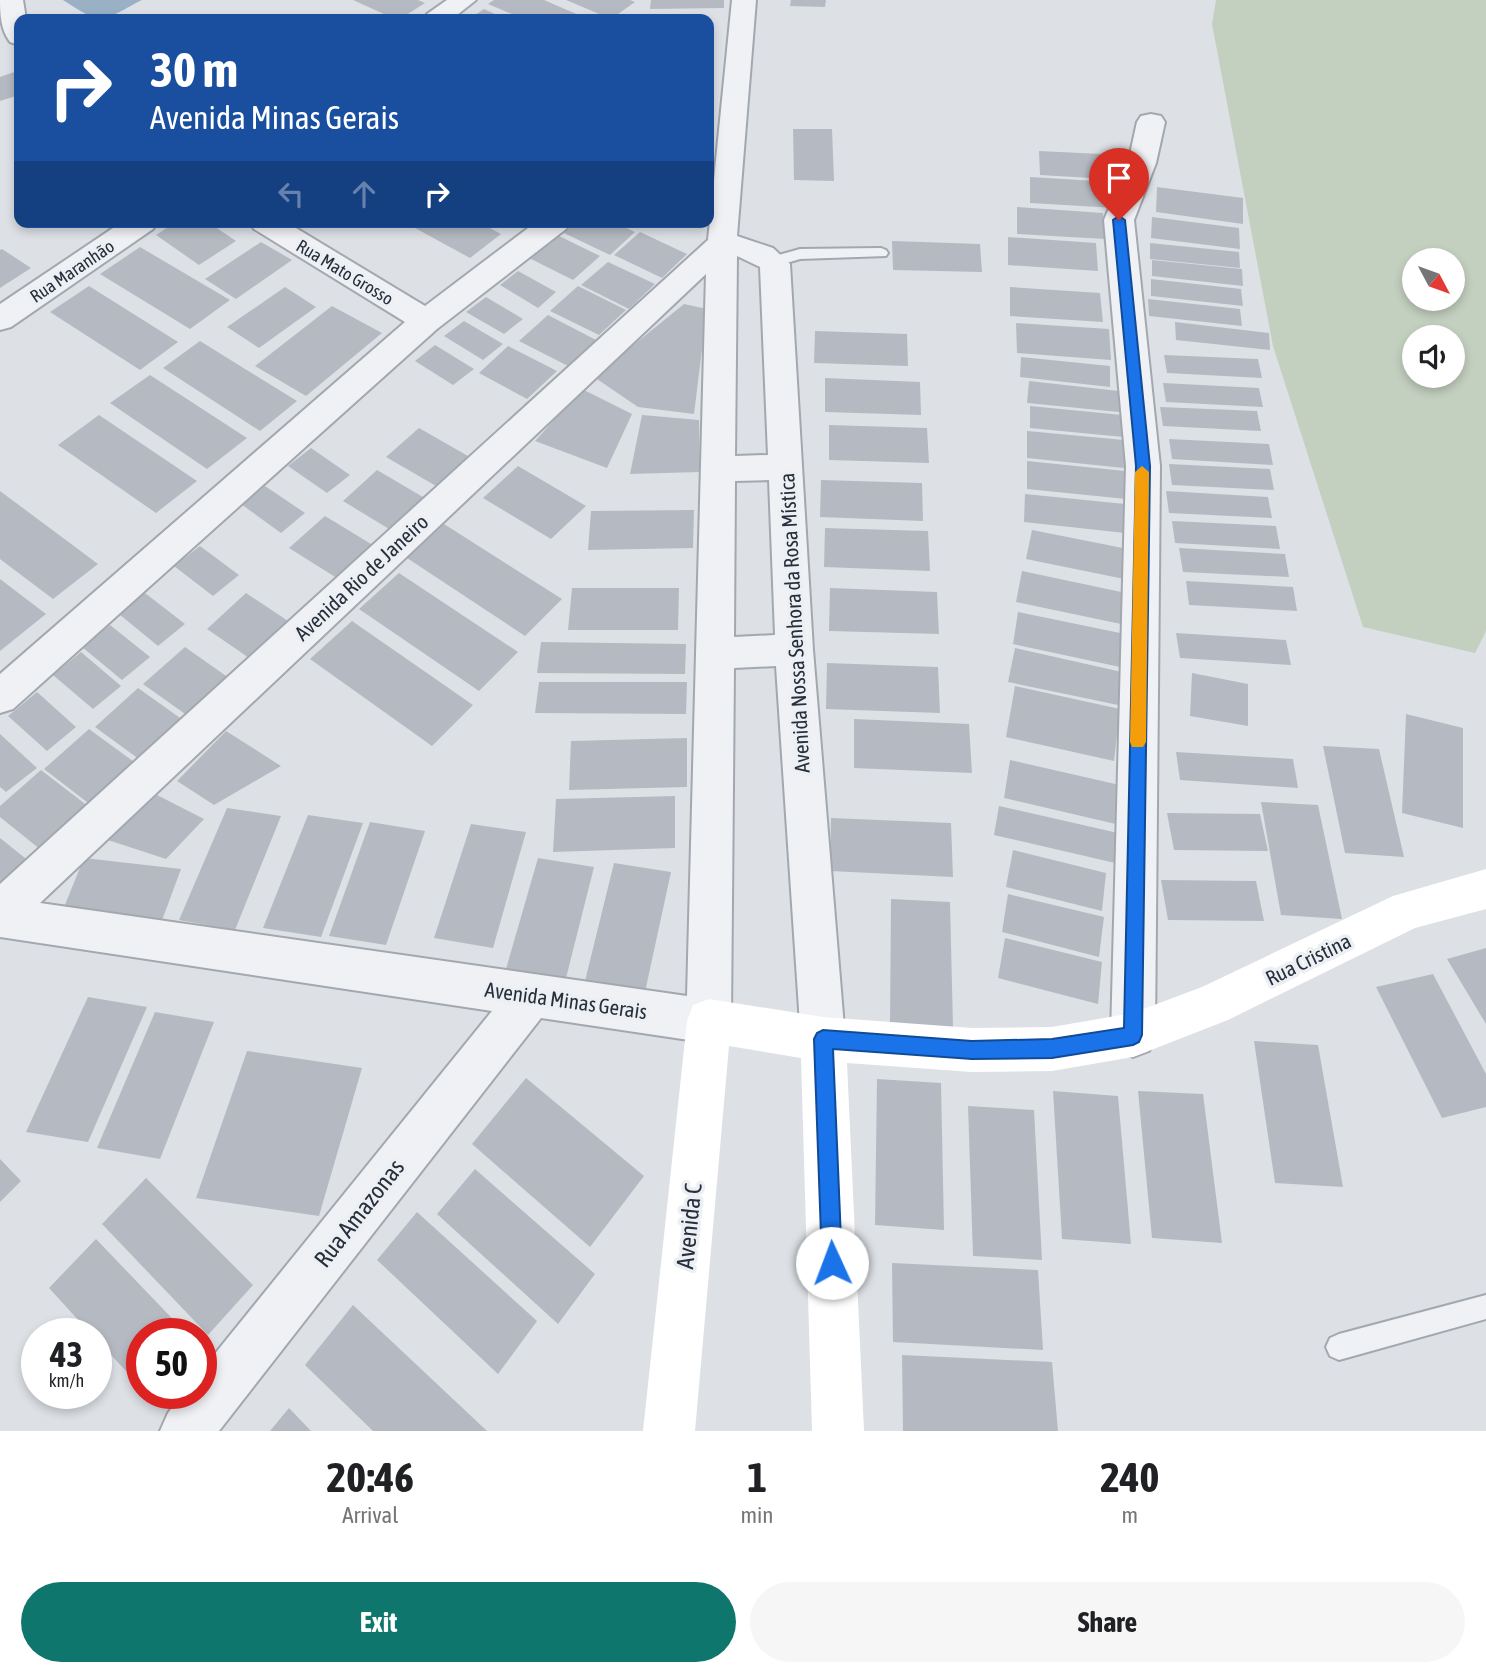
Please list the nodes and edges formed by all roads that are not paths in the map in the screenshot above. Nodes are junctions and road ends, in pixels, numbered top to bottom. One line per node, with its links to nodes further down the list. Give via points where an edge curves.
1 (11, 0): 5 (street)
2 (464, 0): 4 (street)
3 (744, 0): 6 (street)
4 (443, 14)
5 (14, 21)
6 (722, 100): 11 (street)
7 (1152, 122): 26 (street, via 1142,163 1119,220 1143,466)
8 (135, 228): 14 (street, Rua Maranhão)
9 (274, 228): 15 (street, Rua Mato Grosso)
10 (548, 228): 15 (street)
11 (722, 243): 13 (street, via 751,248); 17 (street); 22 (street, Avenida Rio de Janeiro)
12 (881, 253): 13 (lane, via 800,254)
13 (772, 262): 16 (street, Avenida Nossa Senhora da Rosa Mística)
14 (0, 319)
15 (426, 321): 20 (street)
16 (785, 467): 17 (street); 18 (street, Avenida Nossa Senhora da Rosa Mística)
17 (718, 469): 19 (street)
18 (794, 650): 19 (street); 27 (street, Avenida Nossa Senhora da Rosa Mística)
19 (715, 653): 25 (street)
20 (0, 697)
21 (1486, 889): 26 (main road, Rua Cristina, via 1408,910 1212,1005)
22 (0, 912)
23 (0, 917): 24 (street, Avenida Minas Gerais)
24 (532, 995): 25 (street, Avenida Minas Gerais); 30 (street, Rua Amazonas)
25 (709, 1021): 27 (main road, Avenida Minas Gerais); 31 (main road, Avenida C)
26 (1133, 1035): 27 (main road, Avenida Minas Gerais, via 1052,1049 986,1050)
27 (823, 1039): 32 (main road)
28 (1486, 1307): 29 (lane)
29 (1339, 1347)
30 (186, 1431)
31 (669, 1431)
32 (838, 1431)

